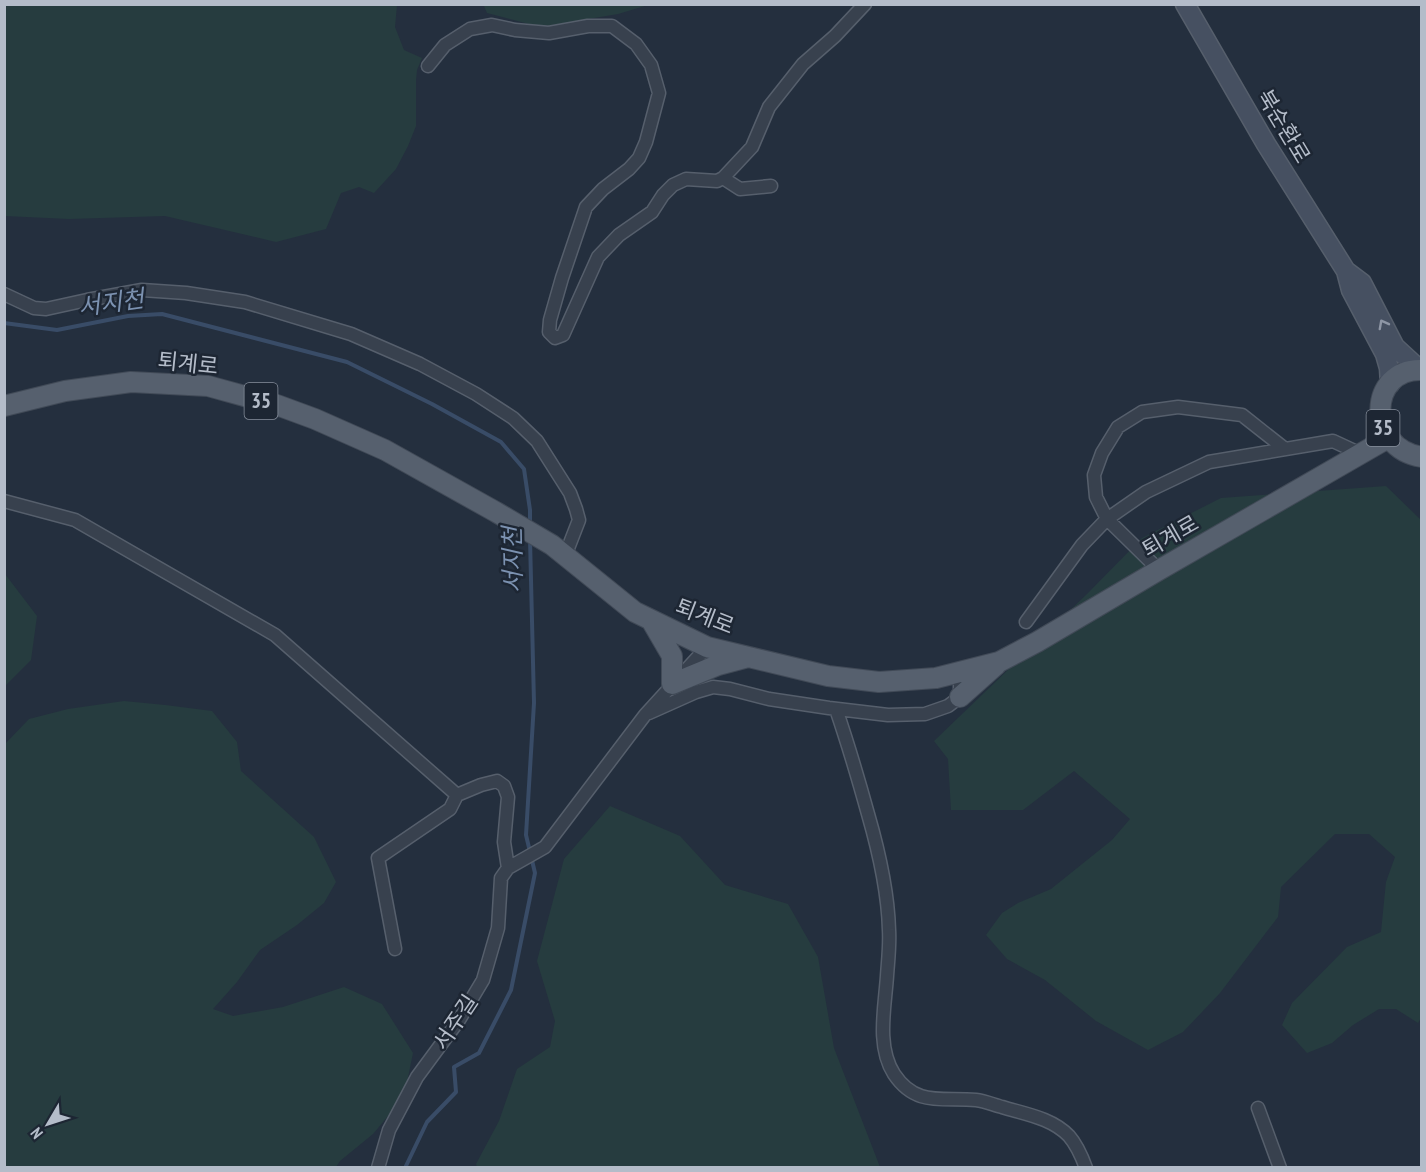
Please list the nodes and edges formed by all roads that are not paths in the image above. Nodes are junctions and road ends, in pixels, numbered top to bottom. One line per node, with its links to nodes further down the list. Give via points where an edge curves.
1 (865, 4): 4 (street, via 803,64 769,107 752,147)
2 (1185, 4): 6 (street, 북순환로)
3 (428, 66): 4 (street, via 445,45 470,29 492,25 549,33 612,26 636,44 651,65 659,93 646,142 629,169 586,207 550,320 549,332 555,338 567,329 598,257 620,235 652,213 673,185 686,179)
4 (723, 178): 5 (street, via 740,189)
5 (771, 186)
6 (1346, 271): 8 (street, 북순환로, one-way to 6, via 1395,347 1362,283); 9 (street, 북순환로, via 1351,290 1384,354)
7 (4, 294): 17 (street, via 34,308 46,309 142,290 245,302 351,334 420,364 513,418 537,441 570,494 579,520)
8 (1420, 370): 9 (main road, 35, via 1406,371)
9 (1390, 384): 11 (main road, 35, via 1380,408)
10 (4, 406): 17 (main road, 퇴계로 / 35, via 65,391 131,382 207,386 315,418 385,450)
11 (1388, 438): 13 (main road, 퇴계로); 14 (main road, 35, via 1398,448)
12 (1285, 449): 13 (street, via 1333,441); 16 (street, via 1209,462 1146,492); 16 (street, via 1242,415 1178,407 1142,412 1118,428 1094,474 1096,497)
13 (1361, 454): 18 (main road, 퇴계로)
14 (1422, 457)
15 (4, 501): 29 (street, via 75,520 275,635)
16 (1107, 519): 18 (street); 20 (street, via 1082,545)
17 (558, 550): 19 (main road, 퇴계로 / 35, via 634,612)
18 (1159, 570): 23 (main road, 퇴계로)
19 (651, 620): 21 (main road, 퇴계로 / 35); 25 (main road, via 672,656)
20 (1026, 622)
21 (707, 647): 22 (main road, 퇴계로); 25 (street)
22 (749, 657): 24 (main road, 퇴계로, via 828,676 879,682 936,678); 25 (main road)
23 (999, 662): 24 (main road, 퇴계로); 26 (main road)
24 (960, 672): 26 (street)
25 (672, 684): 28 (street)
26 (960, 697): 27 (street, via 925,714 888,715)
27 (836, 709): 28 (street, via 713,687); 34 (street, via 879,853 886,893 890,932 883,1026 888,1063 914,1094 933,1099 978,1100 1058,1127 1070,1137)
28 (645, 715): 30 (street, via 545,847)
29 (457, 795): 30 (street, via 497,781 504,786 508,797 504,842); 31 (street, via 450,810 378,858)
30 (511, 867): 33 (street, 서주길, via 501,878 498,928 483,980 417,1077 389,1130)
31 (395, 949)
32 (1258, 1108): 35 (street)
33 (378, 1167)
34 (1086, 1167)
35 (1280, 1167)

